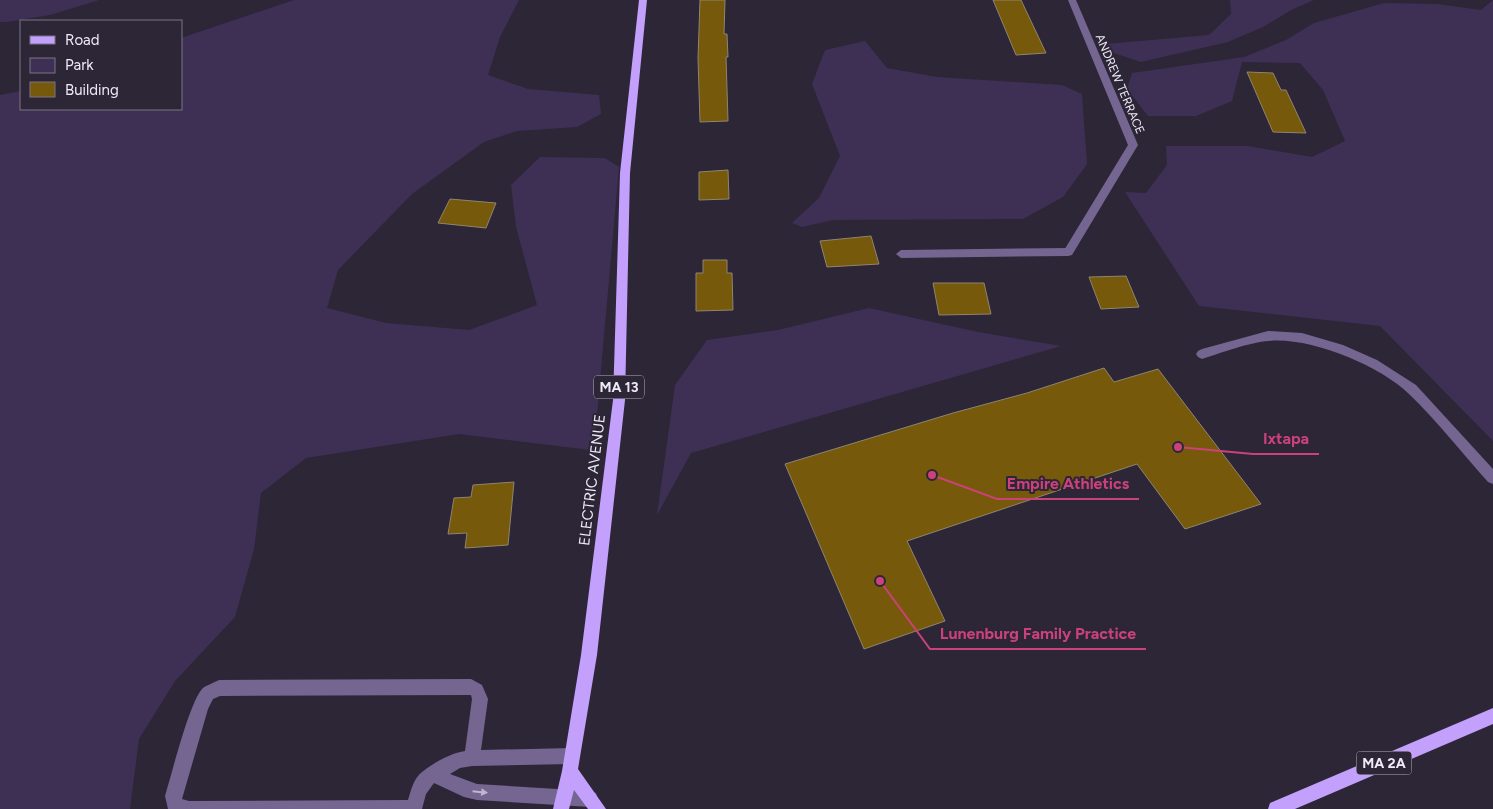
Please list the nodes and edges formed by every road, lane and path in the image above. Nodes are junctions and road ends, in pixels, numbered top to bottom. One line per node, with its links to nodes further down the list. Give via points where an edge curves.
1 (643, 0): 8 (main road, ELECTRIC AVENUE / MA 13, via 625,173 619,400 589,655)
2 (1072, 0): 3 (street, ANDREW TERRACE, via 1132,145 1068,252)
3 (901, 254)
4 (1202, 354): 5 (street, via 1268,336 1302,338 1339,348 1373,363 1412,389)
5 (1493, 478)
6 (1493, 716): 13 (main road, MA 2A)
7 (472, 758): 8 (street); 9 (street, via 458,760); 12 (street, via 480,699 471,687 219,688 208,694 201,706 173,796 174,803 189,809)
8 (571, 763): 10 (main road, MA 13); 11 (main road)
9 (434, 775): 10 (street, one-way to 10, via 477,792); 12 (street, via 423,783)
10 (562, 803): 11 (street)
11 (589, 803)
12 (414, 809)
13 (1276, 809)

